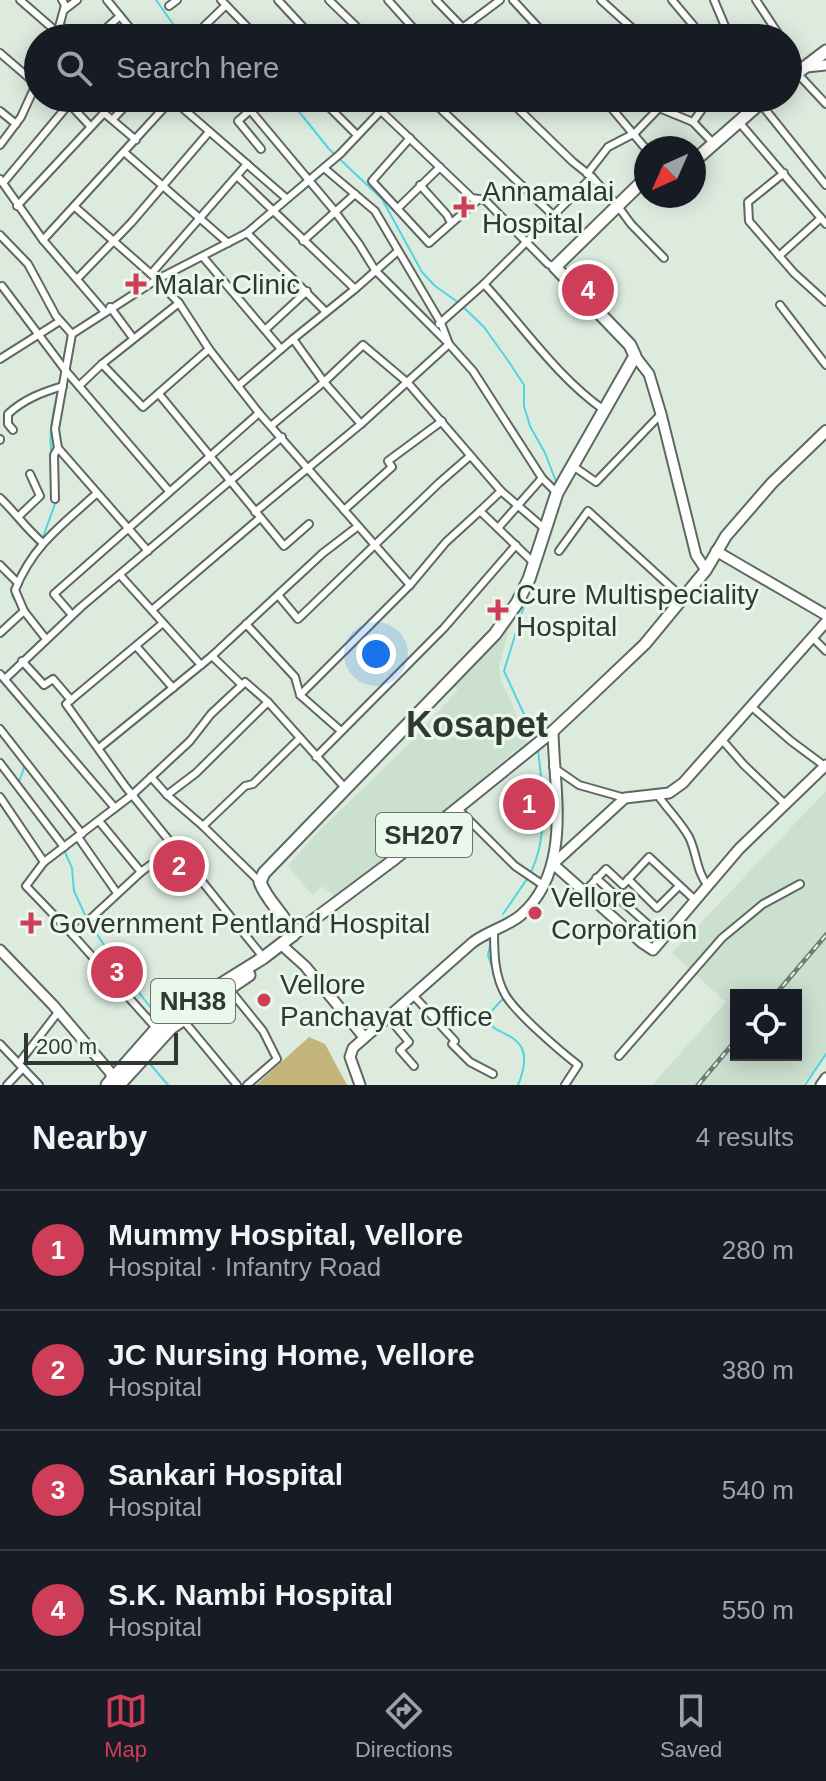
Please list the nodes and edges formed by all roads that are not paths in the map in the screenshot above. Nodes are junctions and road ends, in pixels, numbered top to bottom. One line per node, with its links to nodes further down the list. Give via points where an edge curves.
1 (20, 0): 21 (street)
2 (62, 0): 19 (street)
3 (77, 0): 19 (street)
4 (107, 0): 20 (street)
5 (177, 0): 18 (street)
6 (237, 0): 17 (street)
7 (278, 0): 27 (street)
8 (329, 0): 28 (street)
9 (388, 0): 29 (street)
10 (436, 0): 30 (street)
11 (500, 0): 31 (street)
12 (513, 0): 32 (street)
13 (601, 0): 33 (street)
14 (672, 0): 34 (street)
15 (714, 0): 35 (street)
16 (756, 0): 36 (street)
17 (225, 5): 25 (street); 26 (street)
18 (169, 6)
19 (63, 11): 22 (street)
20 (120, 16): 23 (street); 24 (street)
21 (45, 24)
22 (60, 24)
23 (111, 24)
24 (127, 24)
25 (207, 24)
26 (243, 24)
27 (299, 24)
28 (354, 24)
29 (409, 24)
30 (459, 24)
31 (466, 24)
32 (535, 24)
33 (628, 24)
34 (692, 24)
35 (724, 24)
36 (772, 24)
37 (826, 51): 40 (highway)
38 (0, 53): 42 (street)
39 (826, 65): 41 (street)
40 (802, 69)
41 (802, 71)
42 (24, 72)
43 (802, 77): 44 (street)
44 (826, 104)
45 (24, 108): 68 (street)
46 (0, 111): 68 (street)
47 (57, 112): 87 (street)
48 (77, 112): 69 (street)
49 (119, 112): 65 (street)
50 (161, 112): 75 (street)
51 (187, 112): 70 (street)
52 (248, 112): 78 (street, via 238,121)
53 (252, 112): 88 (street)
54 (334, 112): 72 (street)
55 (380, 112): 72 (street)
56 (382, 112): 74 (street)
57 (444, 112): 102 (street)
58 (522, 112): 86 (street)
59 (616, 112): 71 (street)
60 (655, 112): 71 (street)
61 (669, 112): 66 (street)
62 (700, 112): 66 (street)
63 (750, 112): 67 (highway)
64 (772, 112): 90 (street)
65 (113, 119): 69 (street, via 104,113); 75 (street)
66 (693, 122): 76 (street)
67 (738, 123): 76 (highway); 84 (street)
68 (16, 124): 77 (street)
69 (90, 126): 97 (street)
70 (209, 132): 81 (street); 91 (street)
71 (635, 133): 73 (street); 86 (street, via 608,147)
72 (357, 135): 83 (street)
73 (637, 136)
74 (410, 138): 82 (street); 99 (street, via 372,181)
75 (136, 140): 80 (street)
76 (715, 143): 79 (highway)
77 (0, 145)
78 (261, 149)
79 (706, 151)
80 (124, 152): 91 (street); 98 (street)
81 (247, 164): 85 (street); 94 (street)
82 (440, 167): 89 (street); 95 (street)
83 (324, 168): 88 (street); 93 (street)
84 (784, 173): 104 (street); 114 (street, via 748,202 749,221)
85 (237, 176): 100 (street); 103 (street)
86 (590, 176): 96 (street); 102 (street)
87 (1, 181): 97 (street)
88 (308, 181): 94 (street); 101 (street)
89 (420, 185): 99 (street); 105 (street)
90 (826, 185)
91 (162, 186): 103 (street); 109 (street)
92 (634, 189): 96 (highway)
93 (355, 194): 101 (street); 113 (street, via 375,211)
94 (286, 198): 100 (street)
95 (479, 199): 105 (street); 111 (street)
96 (617, 205): 116 (street); 117 (highway)
97 (17, 206): 108 (street)
98 (75, 207): 108 (street); 109 (street)
99 (398, 208): 105 (street, via 429,243)
100 (273, 210): 106 (street); 110 (street)
101 (335, 212): 110 (street); 118 (street)
102 (553, 215): 111 (street)
103 (200, 218): 112 (street); 119 (street)
104 (824, 221): 114 (street)
105 (451, 223)
106 (247, 233): 112 (street); 125 (street)
107 (1, 239): 131 (street, via 28,264)
108 (43, 240): 120 (street)
109 (113, 240): 119 (street); 120 (street)
110 (303, 241): 124 (street)
111 (526, 242): 117 (street); 122 (street)
112 (228, 243): 115 (street)
113 (398, 251): 118 (street); 132 (street)
114 (779, 256): 126 (street)
115 (203, 257): 121 (street); 133 (street)
116 (664, 258)
117 (555, 267): 143 (highway)
118 (375, 270): 124 (street); 132 (street)
119 (151, 274): 121 (street)
120 (77, 279): 129 (street)
121 (156, 280): 127 (street); 129 (street)
122 (484, 284): 132 (street); 154 (street, via 566,377)
123 (2, 286): 135 (street)
124 (355, 289): 130 (street)
125 (307, 291): 130 (street); 133 (street)
126 (826, 302)
127 (179, 303): 136 (street); 140 (street)
128 (780, 305): 146 (street)
129 (107, 309): 134 (street); 136 (street)
130 (325, 311): 137 (street)
131 (60, 321): 134 (street); 135 (street)
132 (438, 325): 138 (street)
133 (266, 329): 141 (street)
134 (72, 334): 147 (street)
135 (37, 336): 142 (street); 147 (street)
136 (133, 338): 145 (street)
137 (293, 339): 141 (street); 148 (street)
138 (449, 344): 149 (street); 169 (street, via 473,371)
139 (0, 346): 142 (street)
140 (209, 349): 152 (street); 153 (street)
141 (281, 349): 152 (street)
142 (7, 354): 144 (street)
143 (635, 356): 154 (highway); 156 (street, via 649,374)
144 (0, 359)
145 (102, 364): 151 (street); 153 (street, via 143,407)
146 (826, 365)
147 (66, 371): 150 (street); 151 (street)
148 (324, 382): 149 (street, via 363,345); 158 (street); 159 (street)
149 (408, 383): 157 (street); 158 (street)
150 (63, 386): 160 (street, via 14,408 8,414); 163 (street, via 55,429)
151 (79, 386): 171 (street)
152 (238, 386): 155 (street)
153 (159, 394): 164 (street)
154 (604, 410): 166 (highway)
155 (259, 413): 159 (street); 164 (street)
156 (661, 414): 166 (street, via 596,482); 195 (street, via 696,555)
157 (442, 421): 165 (street); 178 (street, via 388,461 392,467)
158 (361, 424): 167 (street)
159 (272, 425): 162 (street)
160 (13, 430)
161 (826, 431): 192 (main road, SH207, via 772,483)
162 (282, 437): 167 (street); 170 (street)
163 (58, 448): 174 (street); 176 (street)
164 (209, 456): 170 (street); 171 (street)
165 (470, 456): 172 (street); 189 (street)
166 (573, 466): 173 (highway)
167 (308, 469): 178 (street); 180 (street)
168 (30, 474): 181 (street, via 40,496)
169 (542, 478): 173 (street); 177 (street)
170 (230, 480): 180 (street); 190 (street)
171 (169, 491): 184 (street)
172 (501, 491): 177 (street); 179 (street)
173 (557, 493): 186 (highway)
174 (96, 494): 184 (street); 187 (street)
175 (0, 498): 181 (street)
176 (55, 499)
177 (515, 506): 185 (street); 186 (street)
178 (344, 510): 183 (street)
179 (480, 511): 185 (street); 198 (street)
180 (258, 515): 182 (street, via 284,546); 201 (street)
181 (19, 516): 187 (street)
182 (309, 524)
183 (357, 527): 189 (street); 199 (street)
184 (127, 528): 190 (street); 203 (street, via 54,594)
185 (498, 528): 188 (street)
186 (545, 529): 193 (highway)
187 (43, 543): 197 (street)
188 (516, 545): 193 (street); 224 (street, via 444,628)
189 (375, 547): 198 (street); 199 (street, via 298,619)
190 (148, 551): 196 (street)
191 (559, 551): 200 (street, via 588,511)
192 (716, 551): 195 (main road, SH207); 204 (street)
193 (535, 564): 234 (highway, via 495,634)
194 (0, 565): 197 (street)
195 (706, 570): 200 (main road, SH207)
196 (120, 575): 201 (street); 203 (street)
197 (18, 583): 202 (street, via 15,590)
198 (410, 585): 219 (street)
199 (278, 595): 207 (street)
200 (684, 599): 225 (main road, SH207, via 645,644)
201 (152, 610): 206 (street)
202 (24, 611): 208 (street); 210 (street)
203 (72, 615): 210 (street)
204 (826, 615)
205 (826, 622): 209 (street)
206 (163, 623): 211 (street); 215 (street)
207 (246, 624): 213 (street); 219 (street, via 295,677)
208 (0, 633)
209 (813, 638): 212 (street); 222 (street)
210 (46, 639): 214 (street)
211 (136, 646): 218 (street); 220 (street)
212 (826, 651)
213 (212, 656): 215 (street); 217 (street)
214 (22, 661): 216 (street); 220 (street, via 44,685 53,679)
215 (201, 665): 218 (street)
216 (3, 677): 241 (street)
217 (242, 685): 221 (street, via 245,682); 233 (street)
218 (173, 688): 228 (street)
219 (300, 695): 224 (street)
220 (71, 700): 228 (street, via 66,704)
221 (268, 702): 226 (street); 237 (street)
222 (752, 707): 227 (street); 231 (street)
223 (0, 729): 245 (street)
224 (341, 731): 229 (street)
225 (553, 731): 232 (street); 242 (main road, SH207)
226 (300, 738): 229 (street); 244 (street)
227 (723, 741): 235 (street, via 683,783); 240 (street)
228 (99, 748): 236 (street)
229 (316, 757): 234 (street)
230 (0, 763): 247 (street)
231 (826, 766): 240 (street)
232 (553, 767): 239 (street, via 579,785); 249 (street)
233 (151, 777): 236 (street); 237 (street)
234 (346, 789): 253 (highway)
235 (657, 794): 239 (street); 257 (street, via 691,841)
236 (132, 795): 241 (street); 246 (street)
237 (167, 795): 244 (street)
238 (0, 797): 248 (street)
239 (625, 798): 249 (street)
240 (786, 805): 257 (street)
241 (115, 808): 243 (street)
242 (457, 808): 254 (street); 263 (main road, SH207)
243 (99, 821): 245 (street); 250 (street)
244 (203, 826): 253 (street)
245 (80, 836): 247 (street); 259 (street)
246 (176, 846): 250 (street); 267 (street)
247 (64, 847): 248 (street)
248 (44, 862): 262 (street, via 26,886)
249 (553, 864): 254 (street); 258 (street)
250 (141, 872): 259 (street)
251 (596, 878): 252 (street, via 606,869 623,885); 258 (street); 264 (street)
252 (628, 879): 256 (street, via 657,908); 256 (street, via 649,857)
253 (260, 882): 263 (highway)
254 (539, 882): 261 (street, via 531,906)
255 (800, 884): 276 (street, via 763,904 722,938)
256 (679, 886): 260 (street)
257 (708, 886): 260 (street)
258 (585, 891): 264 (street, via 653,950)
259 (117, 893): 262 (street)
260 (696, 901): 264 (street)
261 (494, 929): 269 (street); 287 (street, via 494,963 506,996 578,1065)
262 (73, 935): 273 (street)
263 (293, 935): 265 (highway, NH38); 267 (highway, NH38)
264 (663, 938)
265 (285, 948): 268 (highway, NH38); 274 (street)
266 (0, 950): 270 (street)
267 (263, 958): 273 (highway, NH38)
268 (229, 989): 272 (highway, NH38); 285 (street, via 263,1031 277,1059)
269 (413, 995): 271 (street); 279 (street, via 470,1062)
270 (59, 1011): 277 (street); 281 (street, via 110,1072)
271 (388, 1017): 274 (street); 278 (street, via 409,1042 400,1050)
272 (182, 1019): 281 (highway, NH38); 284 (street)
273 (156, 1028): 281 (highway, NH38)
274 (364, 1037): 286 (street, via 350,1057)
275 (0, 1044): 277 (street)
276 (619, 1056)
277 (21, 1066): 282 (street); 283 (street)
278 (414, 1066)
279 (493, 1074)
280 (826, 1078): 288 (street)
281 (113, 1084)
282 (7, 1085)
283 (39, 1085)
284 (237, 1085)
285 (247, 1085)
286 (360, 1085)
287 (565, 1085)
288 (821, 1085)

